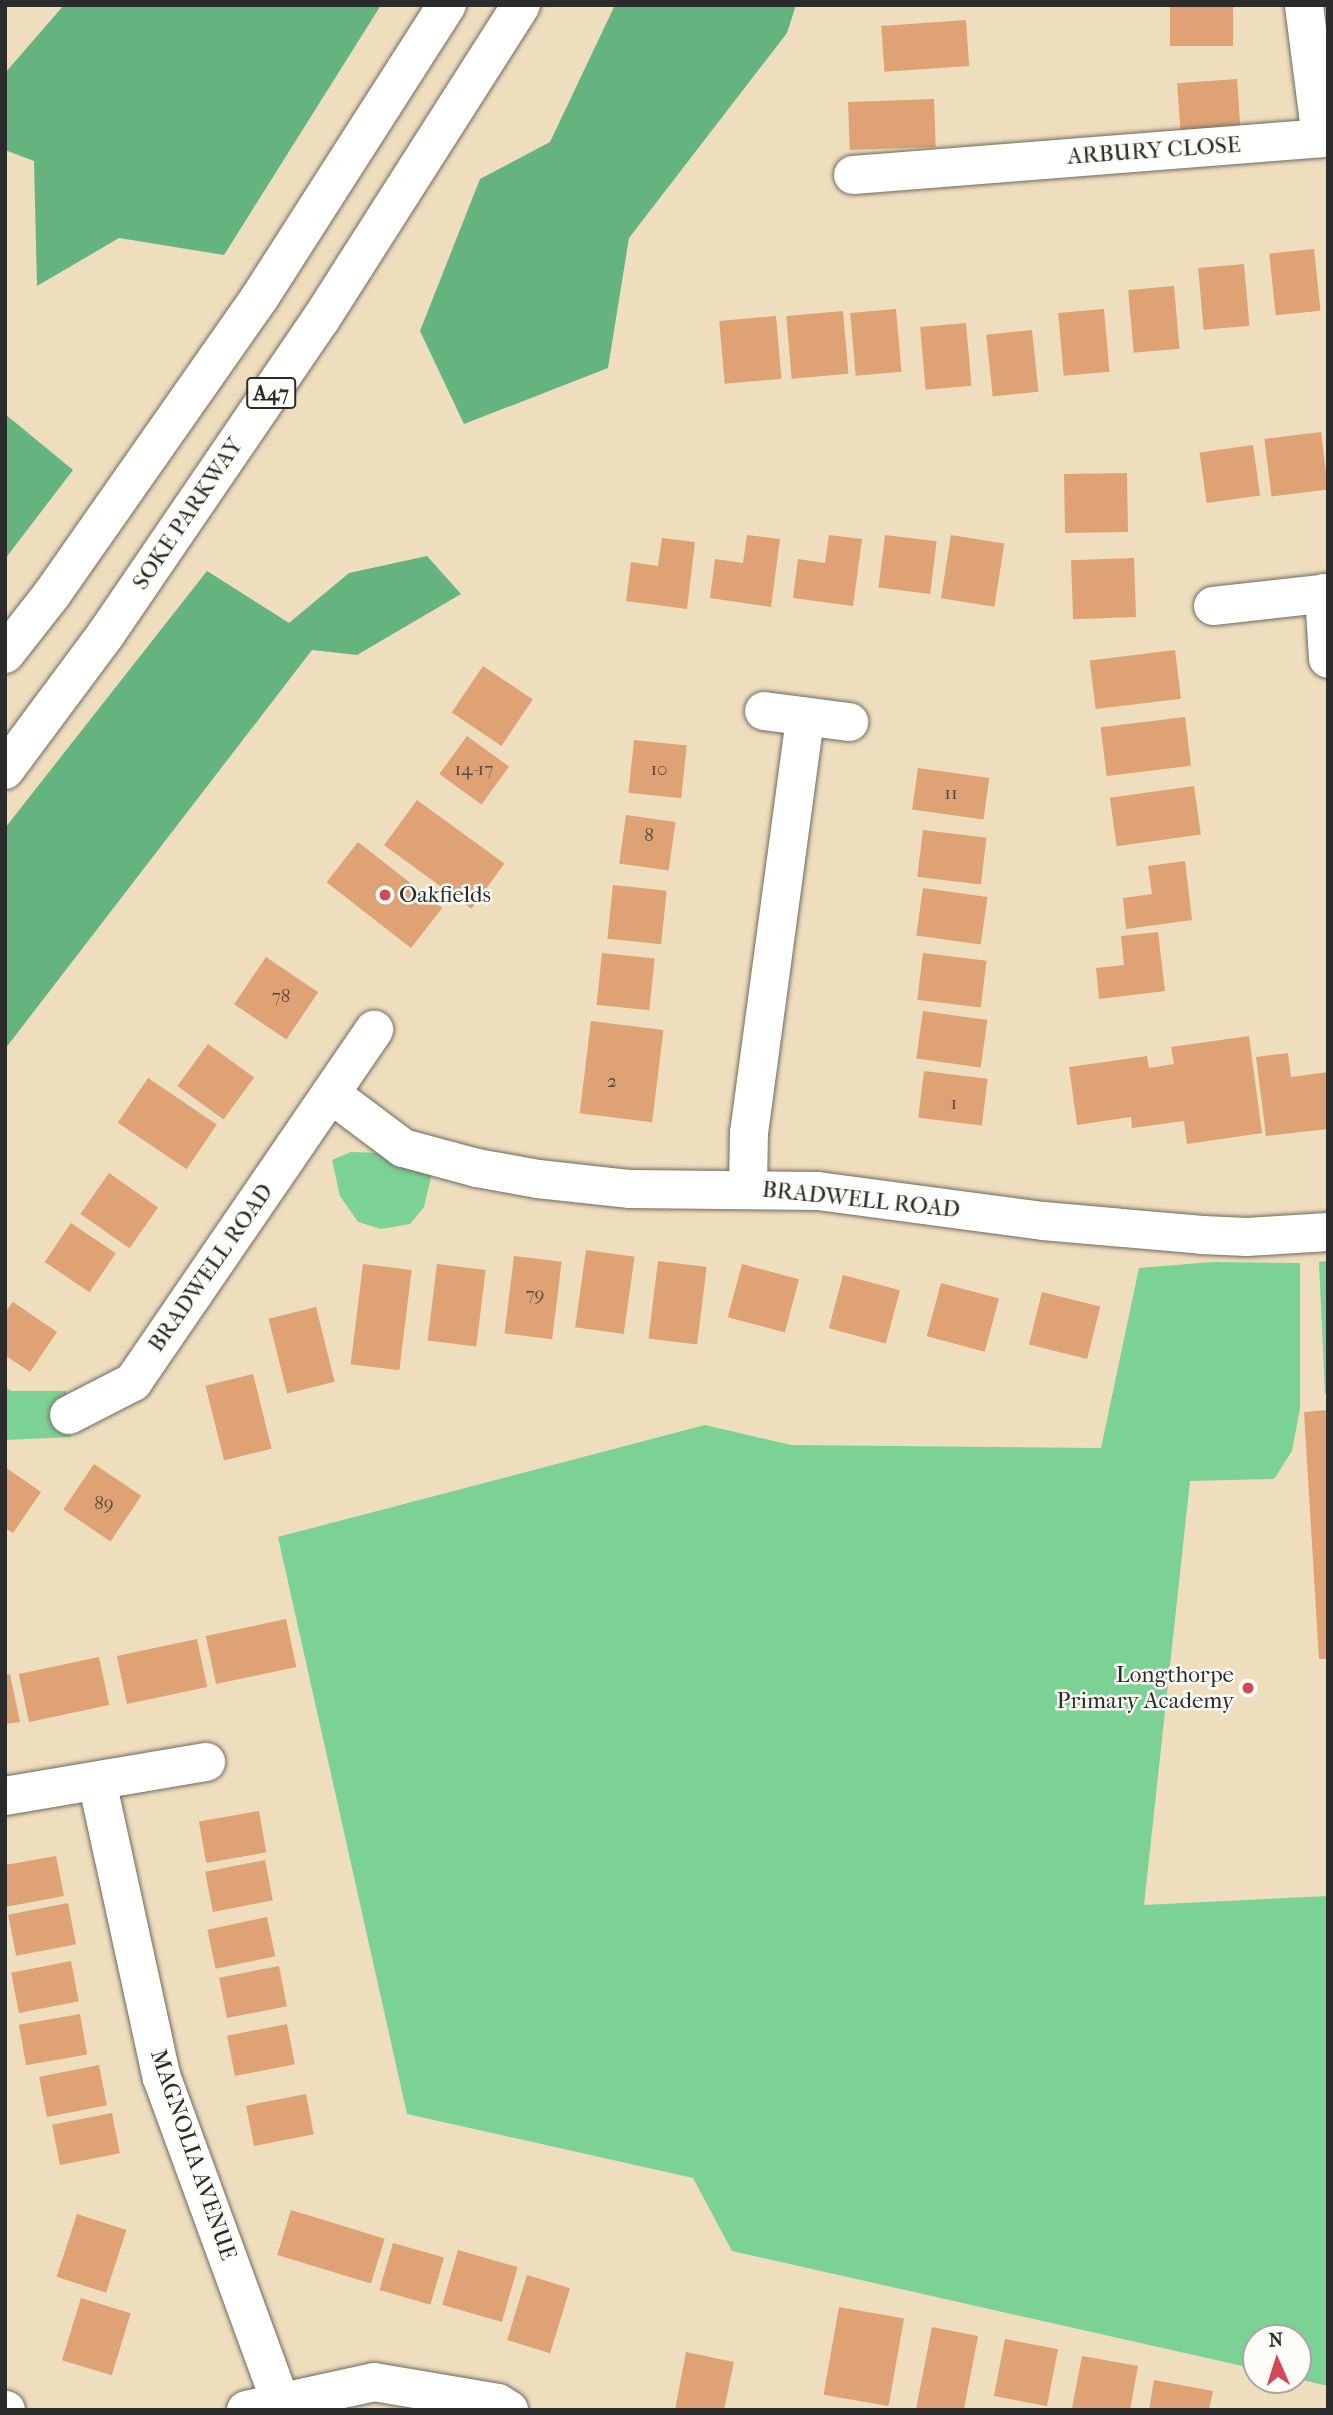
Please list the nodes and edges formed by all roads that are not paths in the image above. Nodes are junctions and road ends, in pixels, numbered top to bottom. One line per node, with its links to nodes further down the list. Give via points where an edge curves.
1 (447, 5): 7 (main road, A47, via 260,297)
2 (521, 5): 12 (main road, SOKE PARKWAY / A47, via 321,319 106,634)
3 (1304, 5): 4 (main road, ARBURY CLOSE, via 1321,138)
4 (853, 175)
5 (1326, 593): 6 (main road); 8 (main road)
6 (1213, 606)
7 (5, 654)
8 (1328, 659)
9 (764, 711): 10 (main road)
10 (805, 717): 11 (main road); 15 (main road, via 749,1133)
11 (849, 722)
12 (5, 770)
13 (374, 1030): 14 (main road, BRADWELL ROAD)
14 (331, 1094): 15 (main road, BRADWELL ROAD, via 402,1148 477,1168 630,1189); 17 (main road, BRADWELL ROAD, via 133,1382)
15 (748, 1188): 16 (main road, BRADWELL ROAD, via 818,1191 1042,1221 1202,1235)
16 (1328, 1232)
17 (68, 1415)
18 (206, 1762): 19 (main road)
19 (97, 1781): 20 (main road); 21 (main road, MAGNOLIA AVENUE, via 162,2078)
20 (5, 1796)
21 (263, 2405): 22 (main road, via 374,2382 498,2403)
22 (509, 2410)

